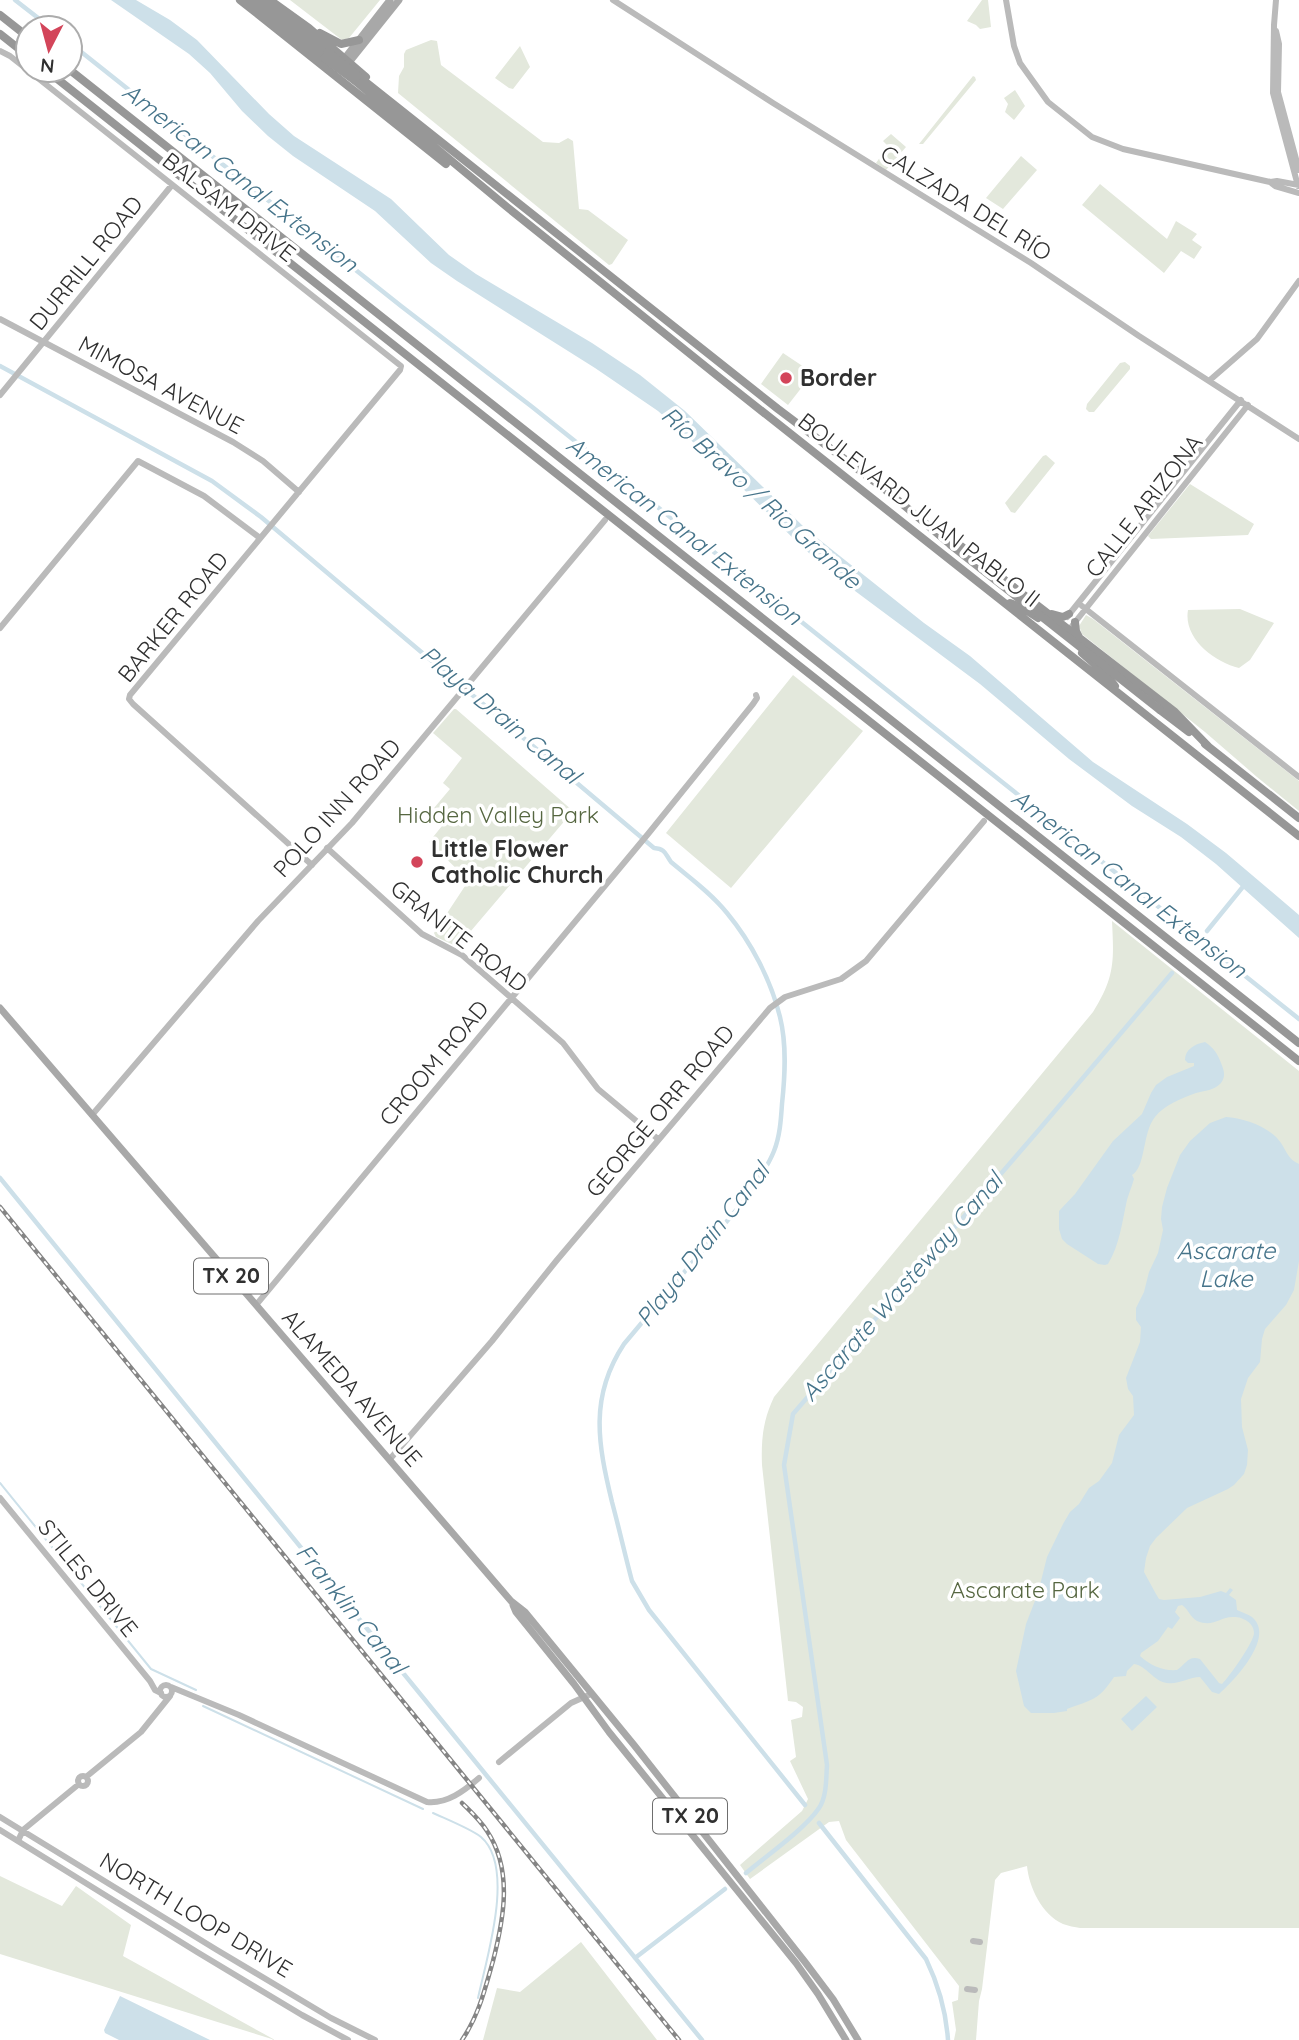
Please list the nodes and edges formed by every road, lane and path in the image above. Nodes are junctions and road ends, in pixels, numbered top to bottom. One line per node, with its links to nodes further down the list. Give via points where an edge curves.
1 (240, 0): 18 (highway)
2 (249, 0): 18 (highway)
3 (260, 0): 18 (highway)
4 (270, 0): 13 (highway)
5 (390, 0): 15 (main road)
6 (399, 0): 19 (main road)
7 (613, 0): 33 (street, CALZADA DEL RÍO)
8 (1006, 0): 28 (street, via 1020,64 1048,102 1092,137 1123,149)
9 (1276, 0): 11 (street)
10 (0, 15): 12 (highway)
11 (1274, 25): 24 (street, via 1279,44 1279,97); 28 (street, via 1273,93)
12 (14, 26)
13 (309, 28): 15 (highway, via 341,44); 18 (highway)
14 (0, 34): 16 (highway)
15 (359, 40): 19 (main road)
16 (14, 45)
17 (0, 51): 27 (street, BALSAM DRIVE)
18 (325, 54): 19 (highway); 20 (highway); 21 (highway, bridge)
19 (347, 60): 20 (main road); 21 (highway)
20 (335, 75): 21 (highway)
21 (356, 79): 25 (highway, BOULEVARD JUAN PABLO II); 25 (highway, via 442,137); 26 (highway, BOULEVARD JUAN PABLO II); 26 (highway, via 453,169)
22 (84, 81): 58 (highway)
23 (64, 84): 59 (highway)
24 (1299, 170)
25 (479, 172): 38 (highway, BOULEVARD JUAN PABLO II)
26 (478, 184): 42 (highway, BOULEVARD JUAN PABLO II)
27 (172, 185): 31 (street, DURRILL ROAD); 32 (street, BALSAM DRIVE)
28 (1299, 187)
29 (1299, 281): 33 (street, via 1257,339)
30 (0, 319): 31 (street, MIMOSA AVENUE)
31 (43, 342): 34 (street, DURRILL ROAD); 39 (street, MIMOSA AVENUE, via 233,442)
32 (401, 367): 39 (street, BARKER ROAD)
33 (1210, 380): 35 (street, CALZADA DEL RÍO)
34 (0, 395)
35 (1241, 400): 36 (street, CALZADA DEL RÍO); 43 (street, CALLE ARIZONA)
36 (1248, 405): 37 (street, CALZADA DEL RÍO); 44 (street, CALLE ARIZONA)
37 (1299, 439)
38 (887, 491): 45 (highway); 49 (highway, BOULEVARD JUAN PABLO II, bridge)
39 (299, 492): 41 (street, BARKER ROAD)
40 (605, 520): 54 (street, POLO INN ROAD)
41 (260, 538): 46 (street, via 204,496 136,462); 55 (street, BARKER ROAD, via 130,699)
42 (1004, 601): 45 (highway, via 1055,629); 48 (highway, BOULEVARD JUAN PABLO II)
43 (1078, 603): 44 (street); 45 (street, CALLE ARIZONA)
44 (1085, 609): 45 (street, CALLE ARIZONA); 50 (street)
45 (1068, 624): 48 (highway, via 1070,643); 49 (highway, via 1175,712)
46 (0, 628)
47 (756, 695): 56 (street, CROOM ROAD)
48 (1122, 695): 53 (highway, BOULEVARD JUAN PABLO II)
49 (1209, 747): 51 (highway, BOULEVARD JUAN PABLO II)
50 (1299, 777)
51 (1299, 818)
52 (984, 821): 61 (street, GEORGE ORR ROAD, via 859,968 836,981 779,1000)
53 (1299, 836)
54 (327, 848): 55 (street, POLO INN ROAD); 56 (street, GRANITE ROAD, via 422,934 462,955)
55 (312, 866): 60 (street, POLO INN ROAD, via 258,921)
56 (511, 998): 61 (street, GRANITE ROAD, via 563,1042 598,1089); 62 (street, CROOM ROAD)
57 (0, 1008): 60 (main road, ALAMEDA AVENUE / TX 20)
58 (1299, 1044)
59 (1299, 1061)
60 (92, 1115): 62 (main road, ALAMEDA AVENUE / TX 20)
61 (658, 1139): 63 (street, GEORGE ORR ROAD)
62 (256, 1305): 63 (main road, ALAMEDA AVENUE / TX 20)
63 (390, 1459): 69 (main road, ALAMEDA AVENUE / TX 20, via 524,1612)
64 (0, 1498): 65 (street, STILES DRIVE)
65 (150, 1681): 66 (street); 68 (street, STILES DRIVE)
66 (168, 1686): 67 (street); 68 (street, via 172,1691); 68 (street, via 161,1689)
67 (181, 1690): 68 (street); 71 (street, via 427,1802 446,1800)
68 (166, 1695): 74 (street, via 165,1703 141,1732 86,1777 86,1785 79,1784)
69 (587, 1695): 70 (street); 78 (main road, ALAMEDA AVENUE / TX 20, via 796,1963); 81 (main road, ALAMEDA AVENUE / TX 20, via 634,1745 806,1962)
70 (499, 1762)
71 (479, 1778)
72 (0, 1817): 74 (street, NORTH LOOP DRIVE)
73 (0, 1829): 75 (street, NORTH LOOP DRIVE)
74 (23, 1830): 75 (street); 80 (street, NORTH LOOP DRIVE, via 312,2007)
75 (18, 1841): 79 (street, NORTH LOOP DRIVE)
76 (967, 1989): 77 (street)
77 (975, 1990)
78 (846, 2039)
79 (348, 2040)
80 (375, 2040)
81 (858, 2040)

